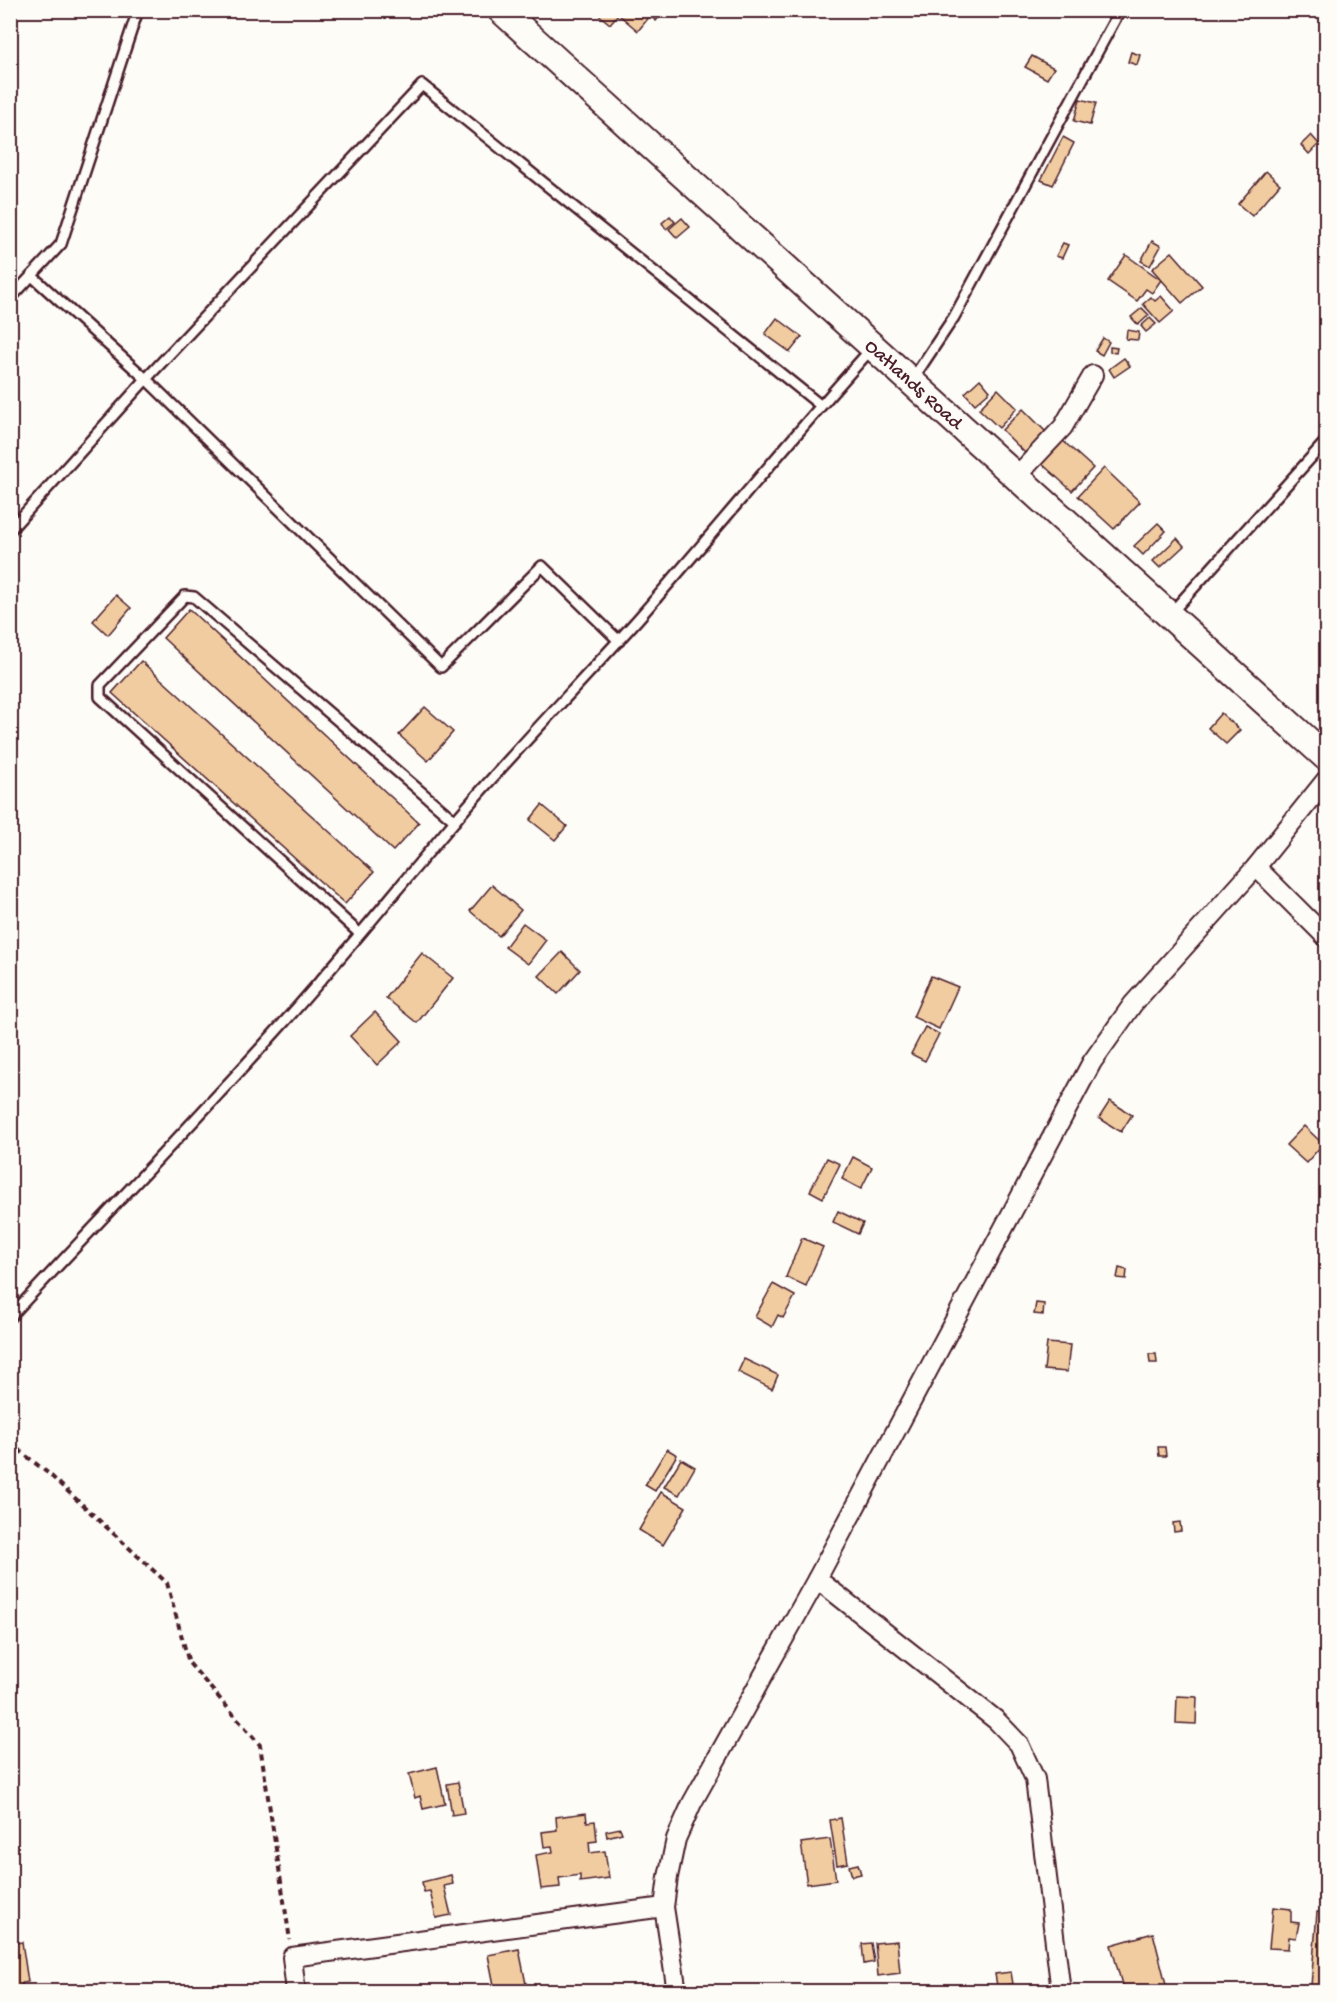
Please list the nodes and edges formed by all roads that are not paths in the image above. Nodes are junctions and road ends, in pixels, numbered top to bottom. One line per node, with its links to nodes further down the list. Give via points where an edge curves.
1 (138, 10): 4 (lane, via 61,244)
2 (501, 10): 6 (street, Oatlands Road)
3 (1120, 10): 9 (lane, via 959,308)
4 (32, 276): 5 (lane); 8 (lane)
5 (10, 299)
6 (874, 346): 9 (street, Oatlands Road); 10 (lane)
7 (1093, 375): 12 (street, via 1063,427)
8 (146, 379): 10 (lane, via 422,85); 13 (lane); 15 (lane, via 441,667 542,566)
9 (912, 380): 12 (street, Oatlands Road)
10 (820, 405): 15 (lane)
11 (1326, 441): 14 (lane)
12 (1017, 476): 14 (street, Oatlands Road)
13 (10, 530)
14 (1169, 615): 16 (street, Oatlands Road)
15 (619, 640): 18 (lane)
16 (1326, 757)
17 (1326, 780): 19 (street)
18 (455, 821): 20 (lane); 20 (lane, via 194,597 185,596 100,685 100,697)
19 (1256, 867): 21 (street); 23 (street, via 1133,1004 1092,1062)
20 (359, 933): 22 (lane, via 278,1029)
21 (1326, 937)
22 (10, 1317)
23 (817, 1579): 24 (street, via 692,1803 676,1839); 27 (street, via 996,1720 1019,1744 1035,1779)
24 (664, 1906): 25 (street, via 292,1957); 26 (street)
25 (296, 1992)
26 (676, 1992)
27 (1061, 1992)

